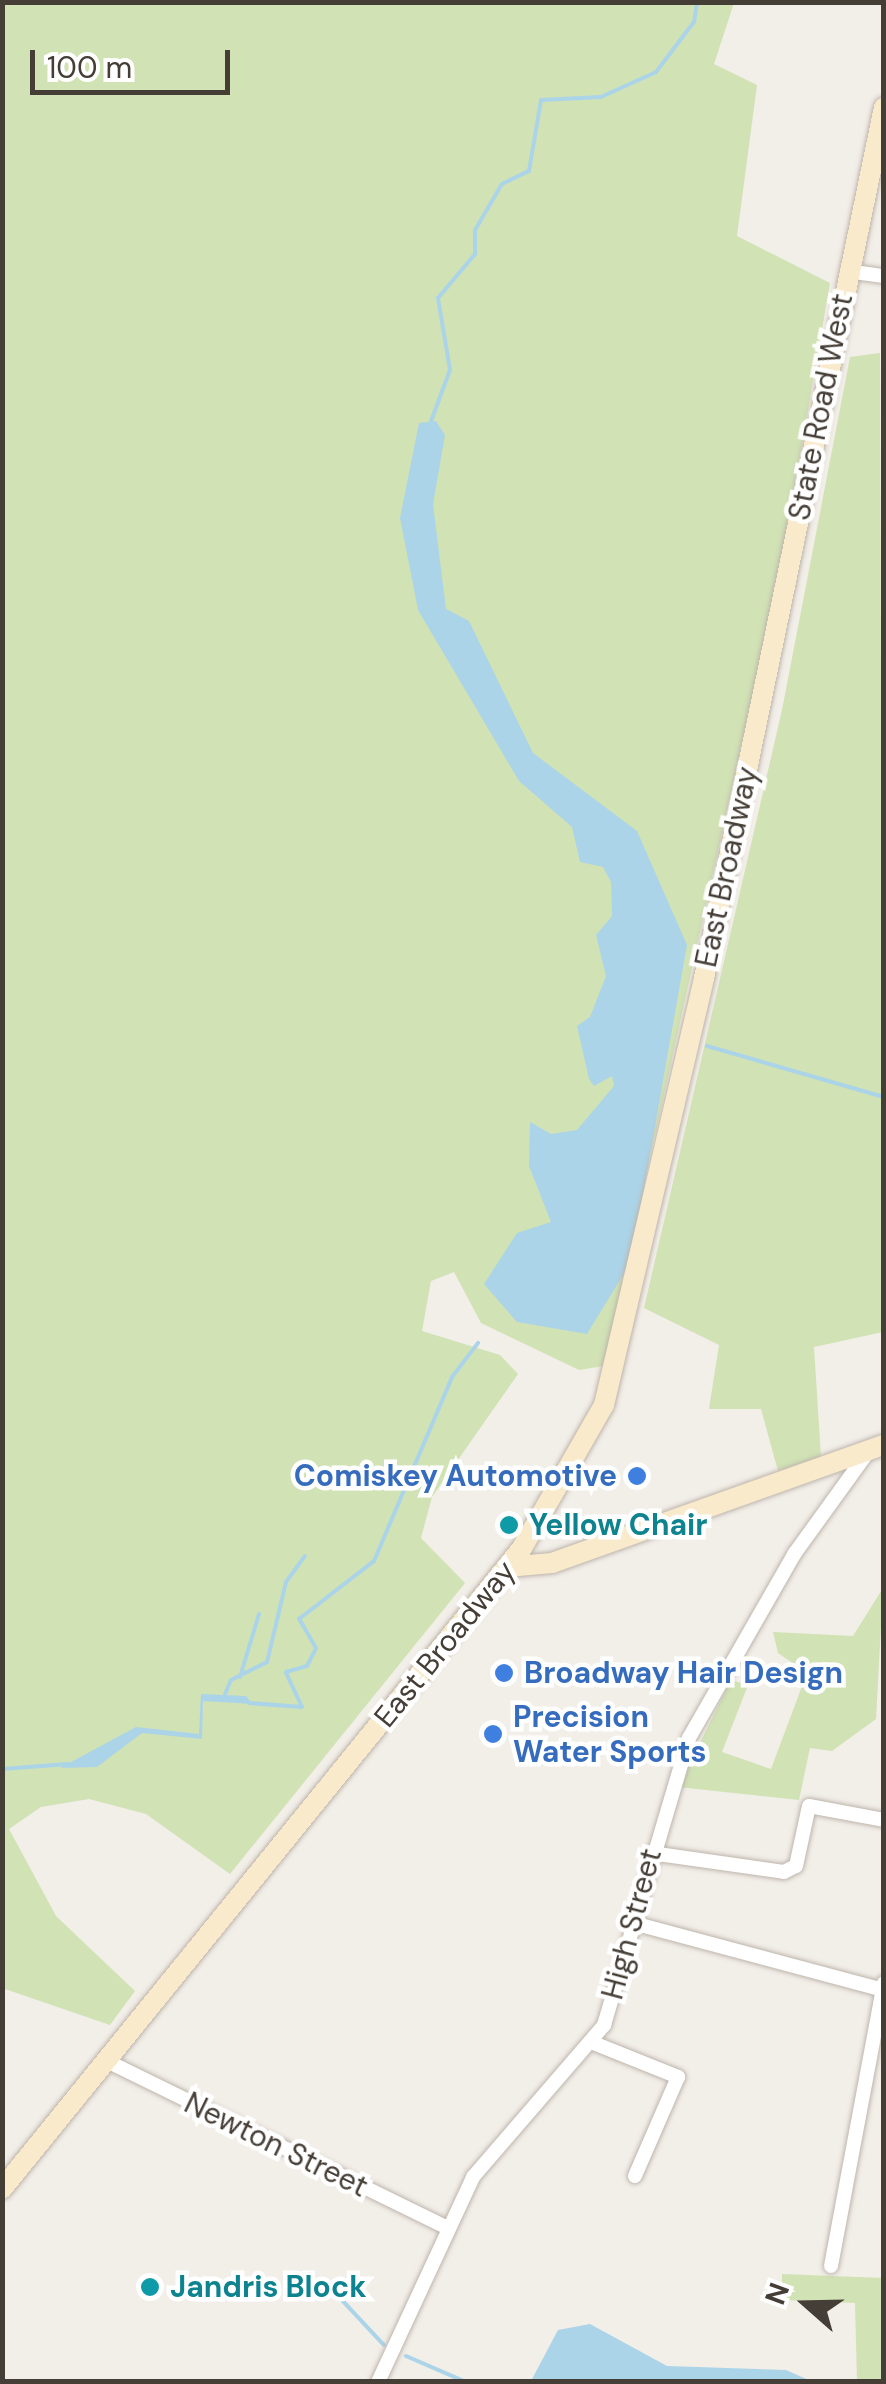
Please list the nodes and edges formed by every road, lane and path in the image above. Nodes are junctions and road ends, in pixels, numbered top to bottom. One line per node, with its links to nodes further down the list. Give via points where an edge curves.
1 (884, 107): 2 (main road, State Road West)
2 (847, 271): 3 (street); 4 (main road, State Road West)
3 (884, 276)
4 (760, 708): 6 (main road, East Broadway, via 618,1362 584,1448)
5 (876, 1448): 6 (main road, via 552,1563); 8 (street, High Street, via 713,1690)
6 (507, 1567): 12 (main road, East Broadway)
7 (884, 1820): 8 (street, via 809,1806 796,1866 784,1872)
8 (651, 1853): 9 (street, High Street)
9 (637, 1924): 10 (street); 11 (street, High Street, via 616,1997)
10 (882, 1987): 16 (street)
11 (591, 2042): 13 (street, via 678,2077); 15 (street, High Street, via 495,2146)
12 (107, 2061): 14 (main road, East Broadway); 15 (street, Newton Street)
13 (635, 2176)
14 (2, 2189)
15 (446, 2227): 17 (street, High Street)
16 (830, 2266)
17 (378, 2382)

